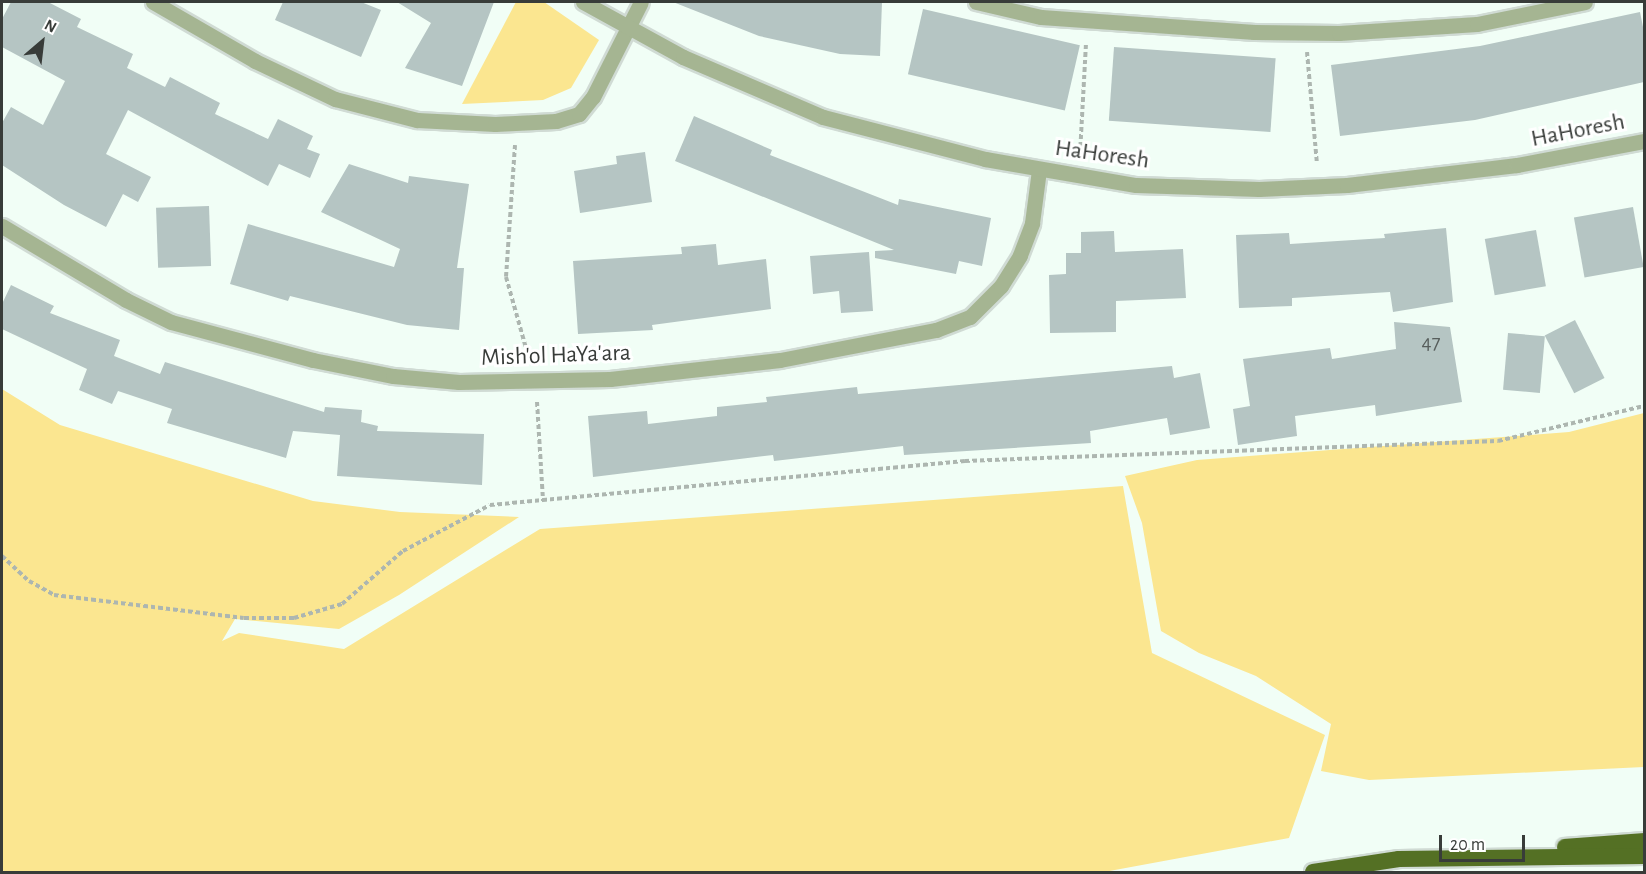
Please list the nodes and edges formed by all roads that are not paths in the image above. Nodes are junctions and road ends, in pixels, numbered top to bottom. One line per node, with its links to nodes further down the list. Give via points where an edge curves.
1 (153, 2): 6 (street, via 255,62 335,99 417,120 516,124 556,121 579,114 593,97)
2 (583, 2): 6 (street, HaHoresh)
3 (641, 2): 6 (street)
4 (976, 2): 5 (street, via 1041,17 1305,33 1412,31 1477,24)
5 (1585, 2)
6 (626, 25): 8 (street, HaHoresh, via 734,81 823,117)
7 (1644, 141): 8 (street, HaHoresh, via 1517,165 1319,186 1186,187)
8 (1039, 170): 9 (street, Mish'ol HaYa'ara, via 1032,223 1020,255 1001,286 970,316 936,330 780,360 610,379 459,382 393,376 224,338 171,322 126,300)
9 (2, 226)
10 (1644, 841): 12 (highway)
11 (1644, 856): 12 (highway)
12 (1399, 859): 13 (highway)
13 (1313, 873)

